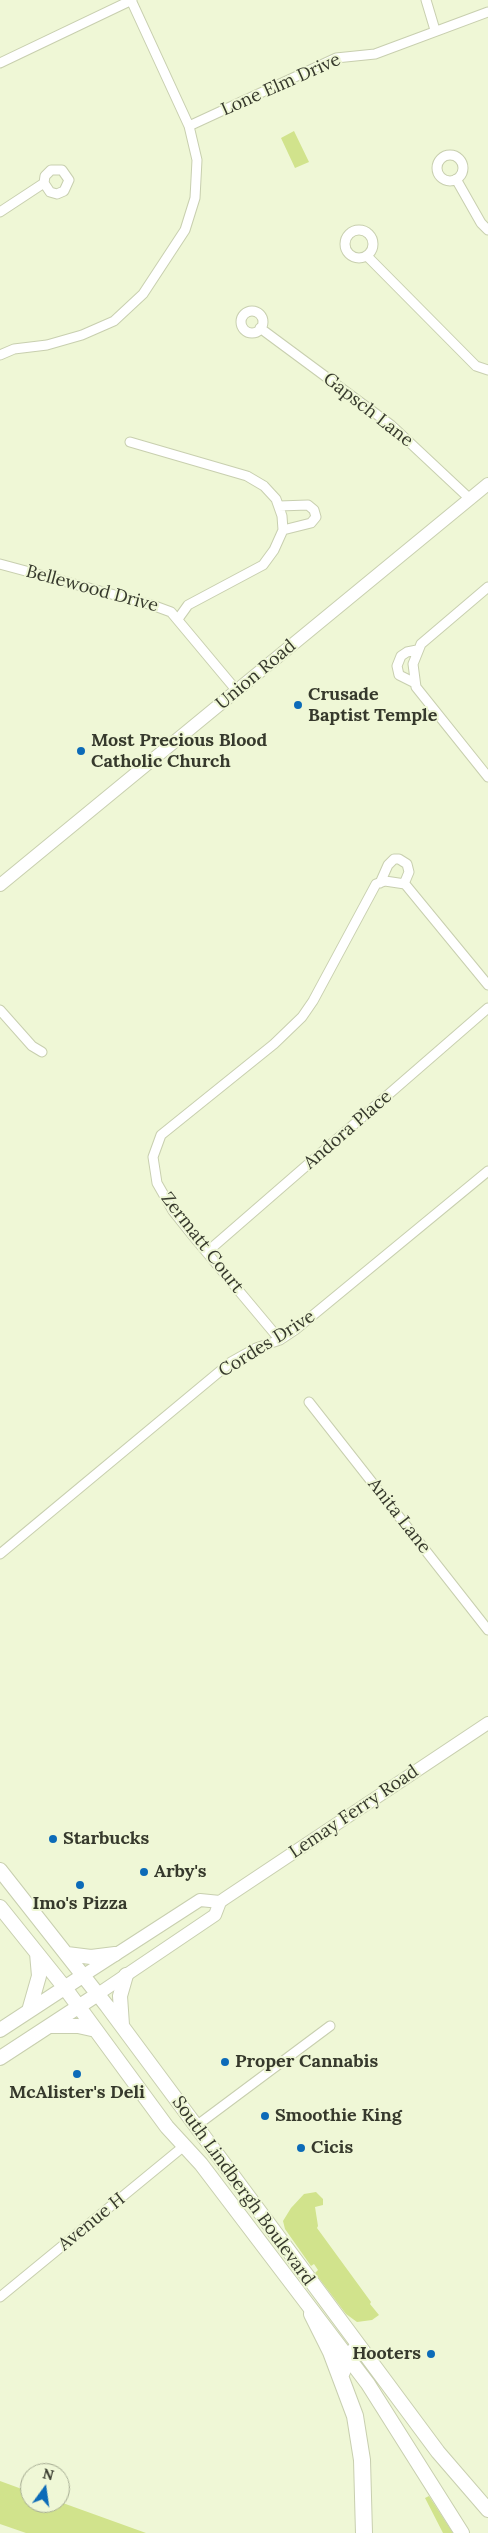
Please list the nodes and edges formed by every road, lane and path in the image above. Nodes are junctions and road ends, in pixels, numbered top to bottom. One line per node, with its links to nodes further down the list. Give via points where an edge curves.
1 (131, 0): 5 (street); 6 (street)
2 (426, 0): 4 (street)
3 (488, 12): 4 (street, Lone Elm Drive)
4 (435, 30): 6 (street, Lone Elm Drive, via 375,54 336,58)
5 (0, 63)
6 (189, 126): 13 (street, via 197,160 195,198 185,230 143,294 114,321 47,345 14,349)
7 (456, 179): 10 (street)
8 (44, 183): 9 (street)
9 (0, 212)
10 (488, 230)
11 (367, 256): 14 (street, via 476,366)
12 (260, 328): 17 (street, Gapsch Lane, via 391,425)
13 (0, 355)
14 (488, 370)
15 (130, 442): 18 (street, via 248,476 264,486)
16 (488, 484): 17 (main road, Union Road)
17 (470, 499): 25 (main road, Union Road)
18 (279, 506): 19 (street); 19 (street, via 308,505 316,517 311,523)
19 (283, 530): 22 (street, via 274,550 262,565 188,605)
20 (0, 564): 22 (street, Bellewood Drive, via 152,605)
21 (488, 587): 23 (street, via 435,630)
22 (178, 619): 25 (street, Bellewood Drive)
23 (418, 650): 24 (street, via 413,664); 24 (street, via 401,656 397,666 399,675)
24 (415, 683): 26 (street)
25 (237, 691): 28 (main road, Union Road)
26 (488, 777)
27 (380, 883): 29 (street); 29 (street, via 388,865 399,859 407,864); 35 (street, Zermatt Court, via 302,1017 274,1044 161,1135 153,1157 156,1183 173,1211)
28 (0, 884)
29 (404, 884): 30 (street)
30 (488, 986)
31 (488, 1008): 35 (street, Andora Place)
32 (0, 1010): 33 (street, via 32,1046)
33 (42, 1052)
34 (488, 1171): 36 (street, Cordes Drive, via 322,1310)
35 (207, 1252): 36 (street, Zermatt Court)
36 (280, 1340): 38 (street, Cordes Drive, via 256,1348 231,1362)
37 (309, 1402): 39 (street, Anita Lane)
38 (0, 1554)
39 (488, 1630)
40 (488, 1723): 42 (main road, Lemay Ferry Road)
41 (0, 1870): 45 (main road, South Lindbergh Boulevard)
42 (220, 1902): 46 (main road, via 200,1900); 47 (main road, Lemay Ferry Road, via 215,1915)
43 (0, 1907): 44 (main road, South Lindbergh Boulevard)
44 (37, 1952): 49 (main road, South Lindbergh Boulevard); 52 (main road, via 39,1976)
45 (67, 1954): 46 (main road, via 91,1957); 48 (main road, South Lindbergh Boulevard)
46 (114, 1954): 48 (main road)
47 (126, 1974): 50 (main road, Lemay Ferry Road); 54 (main road, via 120,1996)
48 (84, 1975): 49 (main road); 50 (main road, South Lindbergh Boulevard)
49 (65, 1988): 51 (main road, South Lindbergh Boulevard); 52 (main road)
50 (98, 1994): 51 (main road, Lemay Ferry Road); 54 (main road, South Lindbergh Boulevard)
51 (79, 2007): 53 (main road, Lemay Ferry Road); 57 (main road, South Lindbergh Boulevard)
52 (29, 2010): 56 (main road)
53 (49, 2026): 57 (main road); 58 (main road, Lemay Ferry Road)
54 (122, 2026): 59 (main road, South Lindbergh Boulevard)
55 (330, 2026): 59 (street)
56 (0, 2030)
57 (96, 2030): 60 (main road, South Lindbergh Boulevard)
58 (0, 2058)
59 (196, 2126): 63 (main road, South Lindbergh Boulevard)
60 (184, 2146): 61 (street, Avenue H); 62 (main road, South Lindbergh Boulevard)
61 (0, 2297)
62 (312, 2314): 63 (main road, South Lindbergh Boulevard); 64 (highway)
63 (353, 2352): 64 (highway); 65 (main road, South Lindbergh Boulevard); 67 (main road, South Lindbergh Boulevard, via 383,2407)
64 (341, 2374): 66 (highway, via 360,2441)
65 (486, 2507)
66 (364, 2533)
67 (462, 2533)

